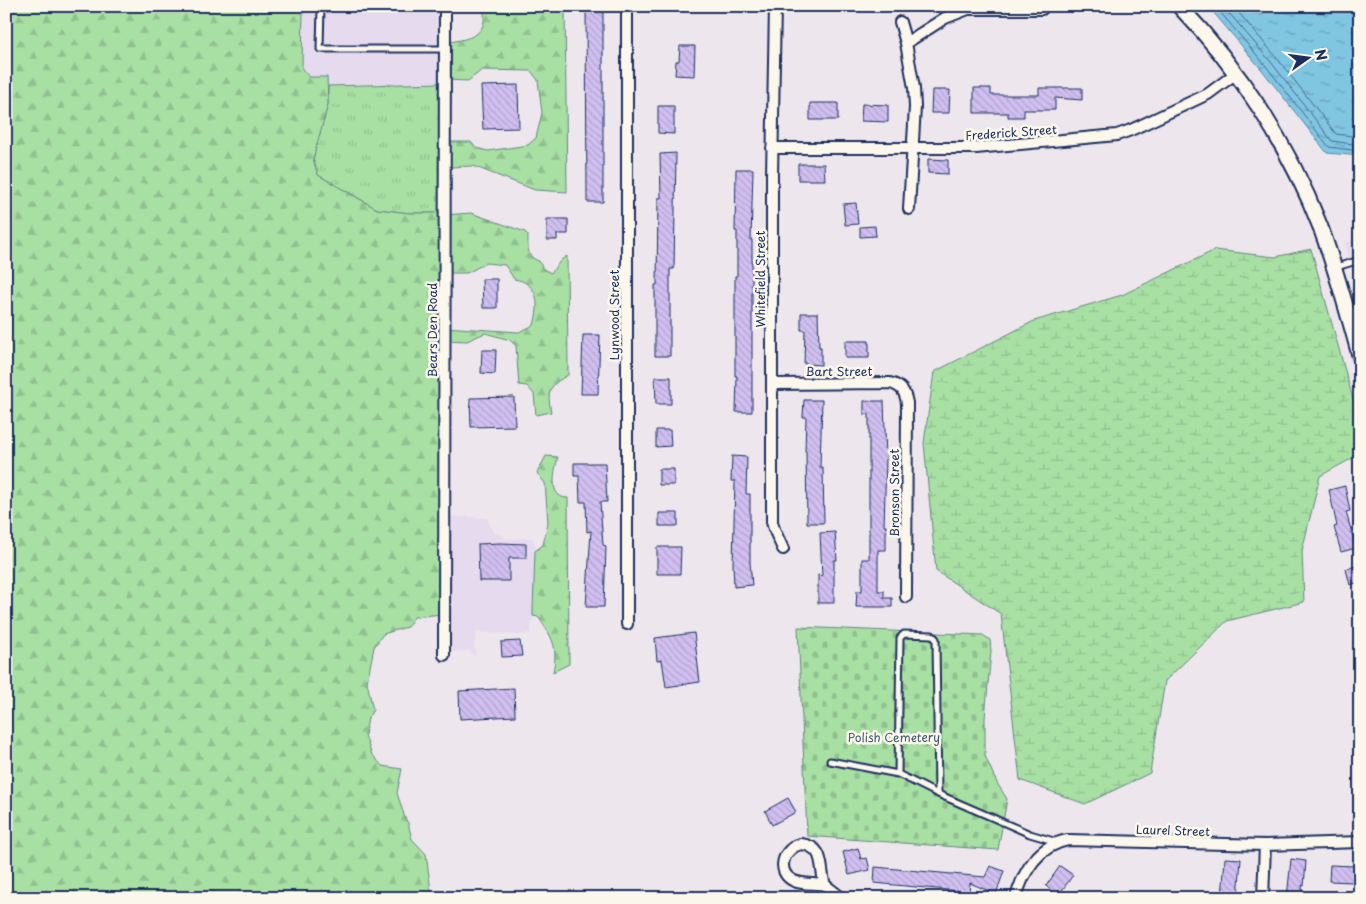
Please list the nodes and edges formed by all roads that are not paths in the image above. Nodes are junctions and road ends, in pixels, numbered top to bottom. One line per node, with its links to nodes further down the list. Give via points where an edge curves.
1 (321, 6): 9 (lane, via 320,49)
2 (445, 6): 9 (street, Bears Den Road)
3 (627, 6): 21 (street, Lynwood Street)
4 (775, 6): 11 (street, Whitefield Street)
5 (1179, 6): 10 (main road)
6 (1042, 10): 8 (street, via 968,9 945,18)
7 (900, 22): 8 (street)
8 (906, 43): 12 (street, via 914,88)
9 (445, 49): 22 (street, Bears Den Road)
10 (1235, 74): 12 (street, Frederick Street, via 1208,94 1124,134 986,148); 15 (main road, via 1264,116 1292,167)
11 (772, 148): 12 (street, Frederick Street); 17 (street, Whitefield Street)
12 (912, 148): 13 (street)
13 (909, 209)
14 (1360, 260): 15 (lane)
15 (1334, 267): 16 (main road)
16 (1360, 357)
17 (773, 384): 18 (street, Bart Street, via 890,383); 19 (street, Whitefield Street, via 772,522)
18 (903, 389): 20 (street, Bronson Street, via 906,403)
19 (783, 549)
20 (906, 597)
21 (627, 624)
22 (444, 655)
23 (830, 761): 24 (lane)
24 (898, 774): 25 (lane); 25 (lane, via 900,638 904,634 932,635 936,639)
25 (938, 794): 26 (lane, via 1030,834)
26 (1057, 842): 28 (street, Laurel Street); 31 (street, via 1046,848 1024,874)
27 (1360, 842): 28 (street, Laurel Street)
28 (1265, 845): 32 (street)
29 (825, 886): 29 (street, via 821,858 814,848 801,844 789,849 783,860 789,877 800,883); 30 (street)
30 (842, 898)
31 (1016, 898)
32 (1263, 898)

